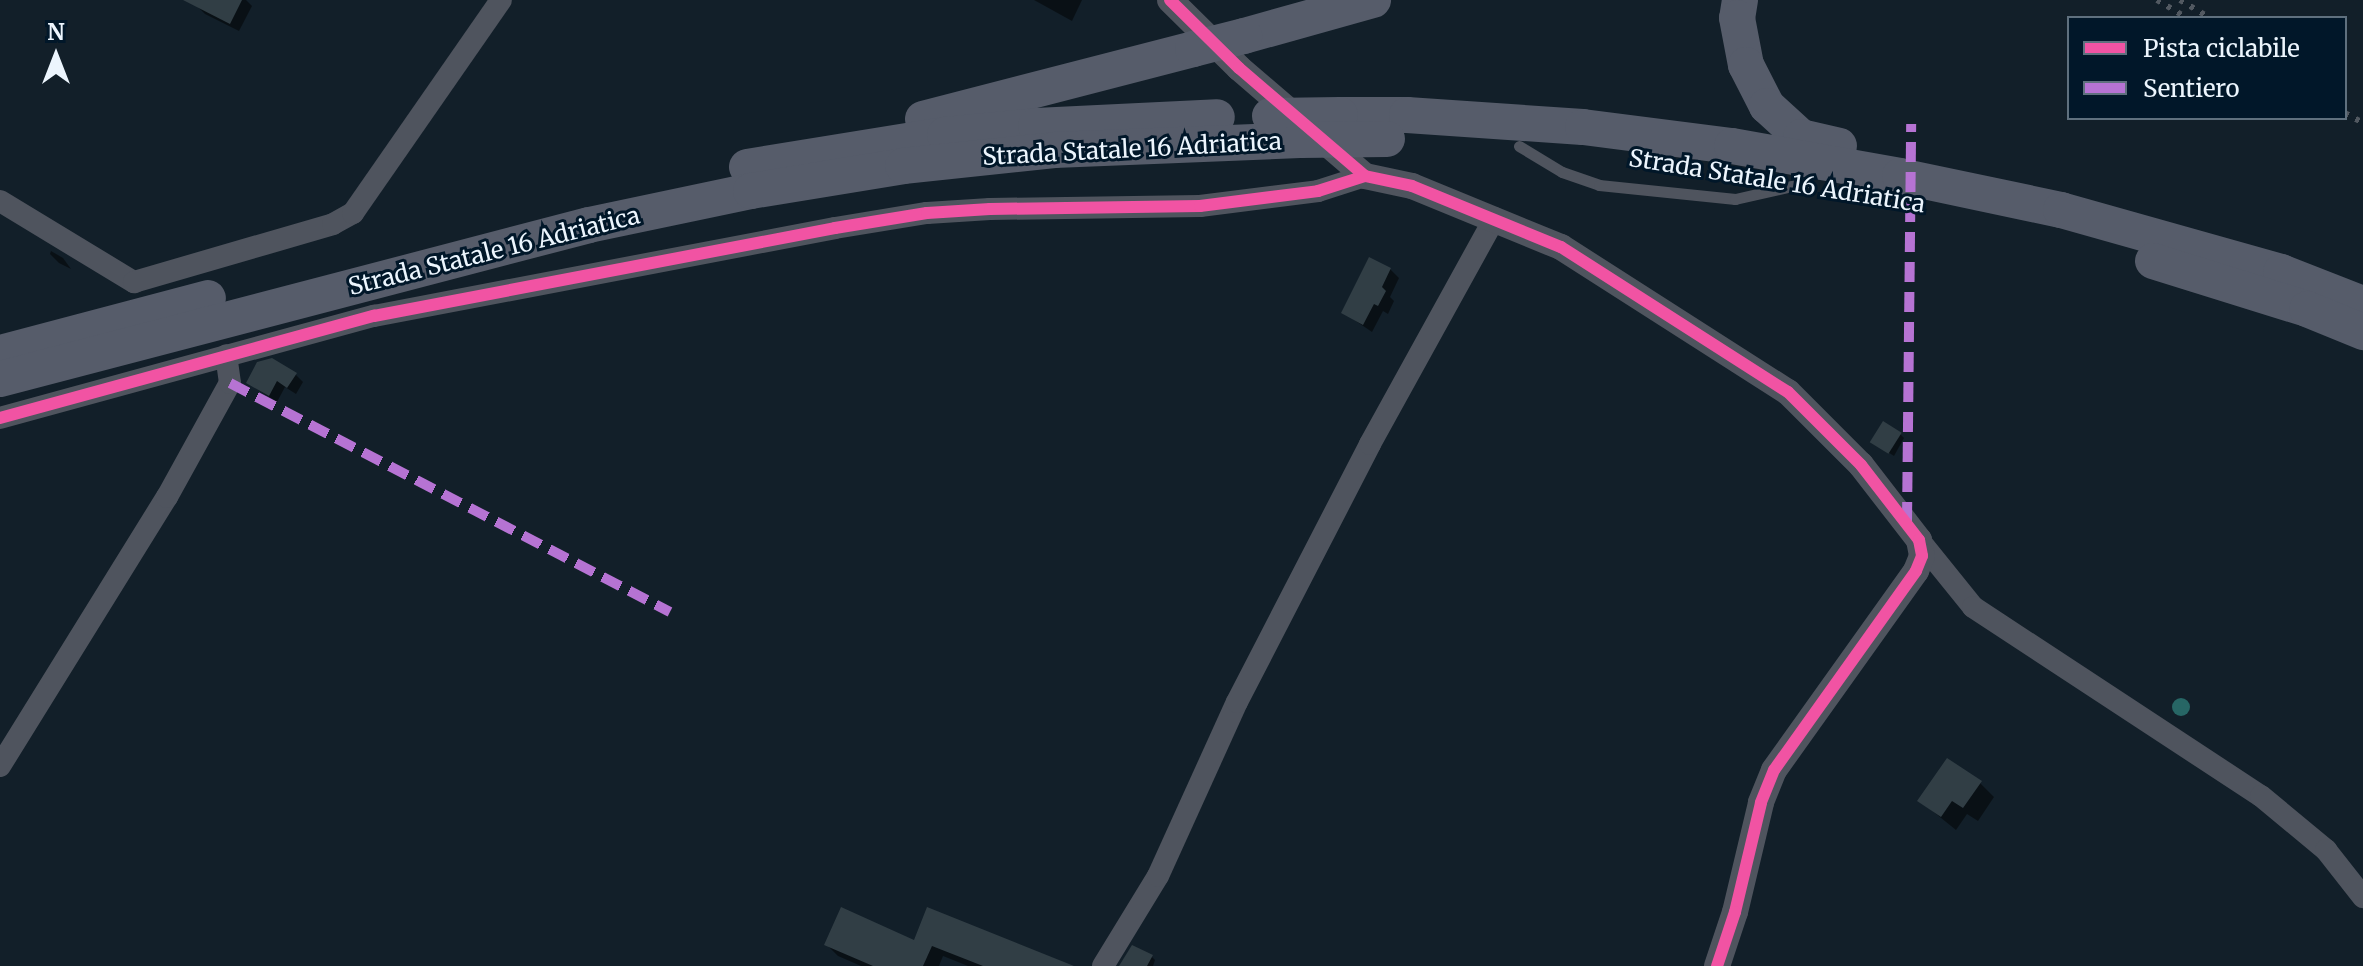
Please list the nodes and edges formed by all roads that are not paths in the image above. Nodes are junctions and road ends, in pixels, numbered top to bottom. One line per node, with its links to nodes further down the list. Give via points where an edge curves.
1 (501, 0): 8 (street, via 353,213 333,224 134,282)
2 (1170, 0): 5 (street)
3 (1373, 0): 5 (highway, bridge, via 1244,36)
4 (1740, 0): 10 (highway, via 1737,18 1746,65 1767,106 1801,137 2072,196)
5 (1192, 36): 6 (highway); 7 (street)
6 (762, 164): 10 (highway, Strada Statale 16 Adriatica, bridge, via 883,143 1036,126 1407,115 1554,125 1732,146 1952,185); 13 (highway, Strada Statale 16 Adriatica, via 581,202)
7 (1365, 176): 9 (street, via 1412,186); 14 (street, via 1318,191 1200,206 927,213 419,307)
8 (0, 201)
9 (1495, 218): 17 (street, via 1607,274 1788,392 1861,465); 20 (street, via 1237,702 1158,876)
10 (2178, 243): 11 (highway, Strada Statale 16 Adriatica, via 2281,272)
11 (2363, 304)
12 (2363, 332): 15 (highway, Strada Statale 16 Adriatica, bridge, via 2293,305 2061,235 1921,202 1707,166 1519,146 1300,140 1054,150 903,166 751,191 575,228)
13 (0, 353)
14 (226, 355): 16 (street); 18 (street, via 230,383 167,497)
15 (0, 379)
16 (0, 418)
17 (1919, 540): 19 (street, via 1973,607 2261,796 2326,850); 21 (street, via 1922,556 1916,571 1774,770)
18 (0, 766)
19 (2363, 897)
20 (1103, 966)
21 (1717, 966)

